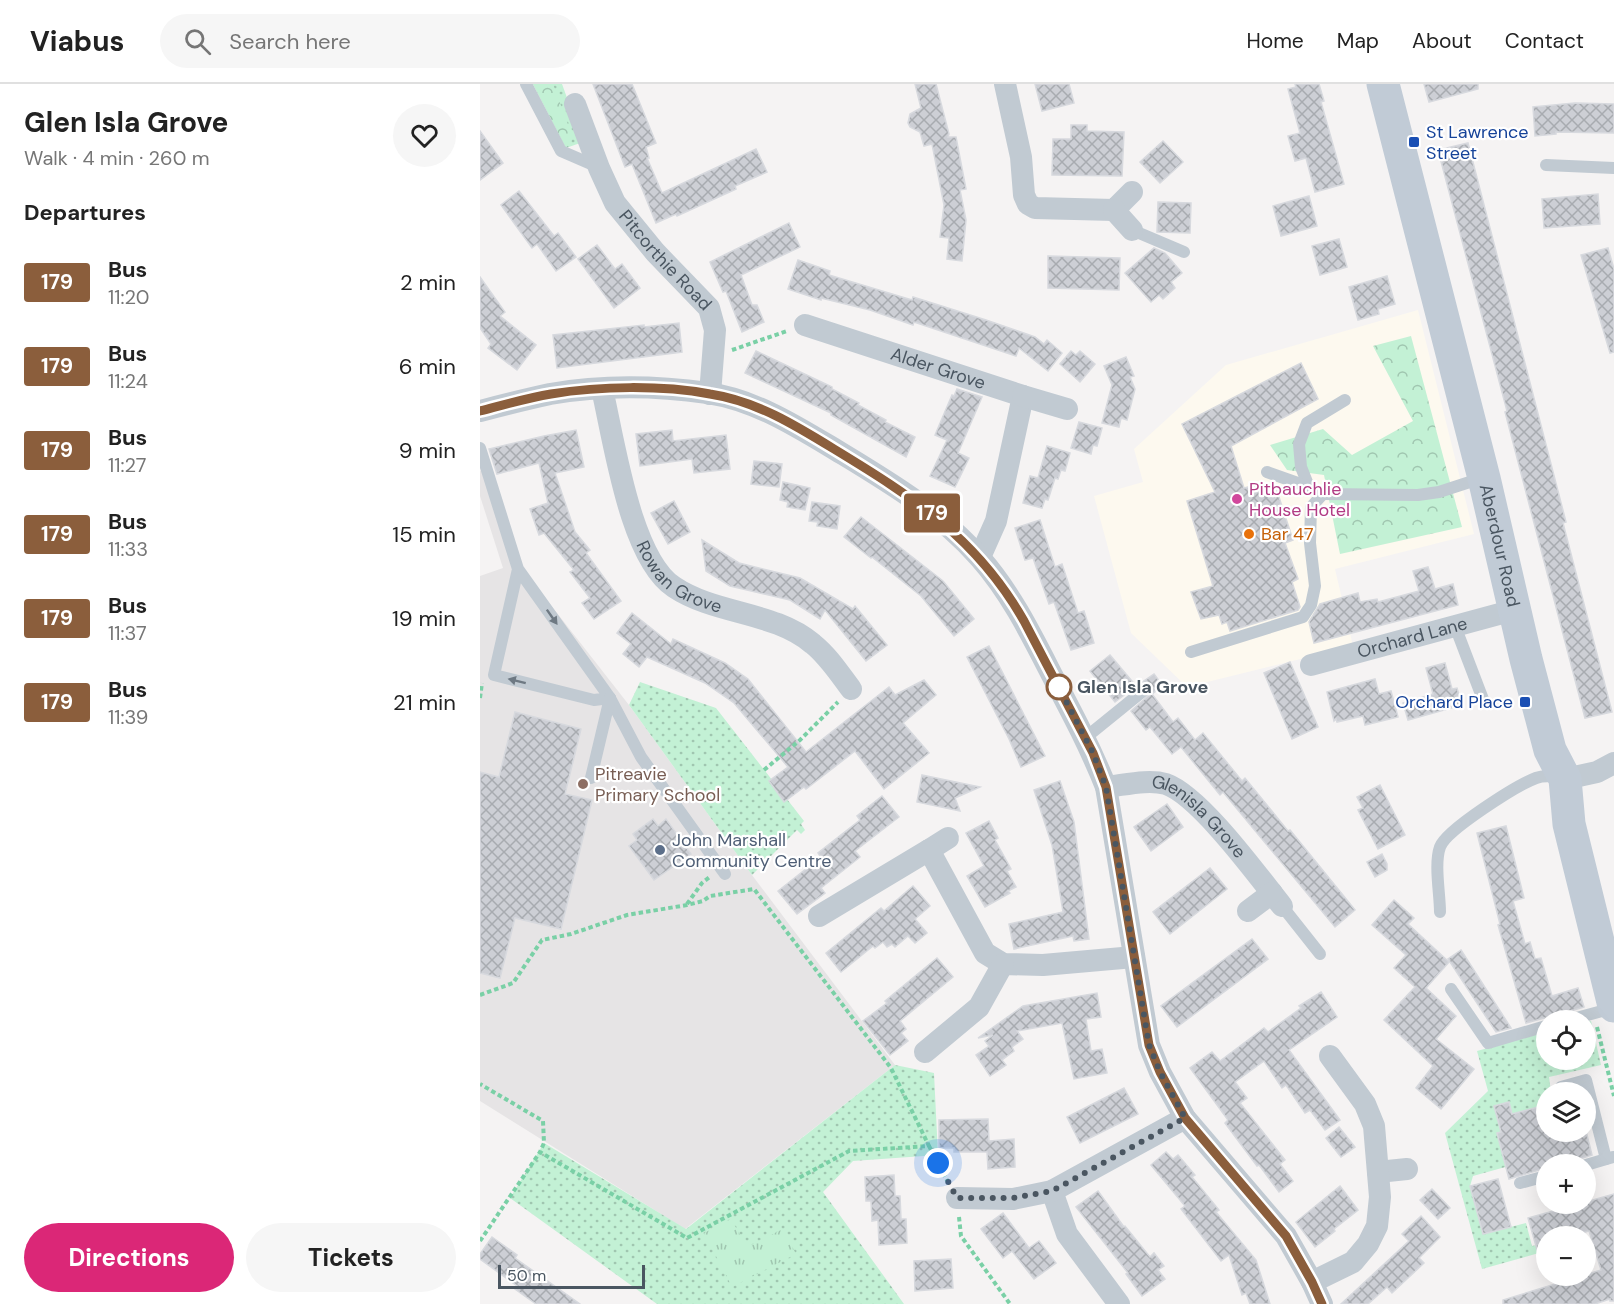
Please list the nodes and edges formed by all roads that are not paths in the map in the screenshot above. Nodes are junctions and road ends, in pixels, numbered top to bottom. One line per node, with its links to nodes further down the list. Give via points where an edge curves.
1 (526, 84): 6 (lane, via 561,151)
2 (1005, 84): 9 (street, via 1028,204 1035,208)
3 (1383, 84): 21 (main road, Aberdour Road)
4 (574, 104): 6 (street, Pitcorthie Road)
5 (1546, 165): 7 (lane)
6 (599, 168): 14 (street, Pitcorthie Road, via 615,203 709,308 715,330)
7 (1614, 168)
8 (1132, 192): 9 (street)
9 (1114, 210): 10 (street)
10 (1132, 230): 11 (lane)
11 (1184, 252)
12 (805, 325): 15 (street, Alder Grove, via 850,347)
13 (602, 389): 14 (street); 18 (street, via 552,394); 30 (street, Rowan Grove, via 631,514 641,542 657,568 673,586 694,597 769,621 812,643)
14 (710, 394): 24 (street, via 743,401 776,415 856,462 931,511)
15 (1023, 396): 17 (street, Alder Grove); 24 (street, via 996,521)
16 (1345, 400): 22 (lane, via 1307,423 1299,444 1300,467)
17 (1066, 409)
18 (480, 412)
19 (480, 448): 25 (lane)
20 (1267, 471): 22 (lane)
21 (1484, 478): 23 (lane, via 1418,495); 26 (main road, Aberdour Road)
22 (1309, 487): 23 (lane)
23 (1323, 494): 28 (lane, via 1311,507 1315,586 1311,605 1303,617)
24 (980, 557): 34 (street, via 1012,600)
25 (519, 569): 32 (lane, one-way to 32); 32 (lane, one-way to 25, via 594,700 494,675)
26 (1514, 610): 27 (street, Orchard Lane); 37 (main road, Aberdour Road, via 1550,750)
27 (1455, 626): 29 (street, Orchard Lane); 33 (lane)
28 (1191, 652)
29 (1311, 665)
30 (851, 689)
31 (1143, 691): 34 (lane)
32 (610, 698): 36 (lane); 39 (lane, via 642,757)
33 (1484, 702)
34 (1085, 738): 38 (street)
35 (1614, 763): 37 (street, via 1598,772)
36 (591, 778)
37 (1565, 779): 42 (lane, via 1547,775 1535,778 1444,838 1438,861); 47 (main road, Aberdour Road, via 1569,824)
38 (1106, 787): 40 (street, Glenisla Grove, via 1150,782 1176,789 1226,837); 45 (street)
39 (723, 871)
40 (1277, 900): 41 (street); 44 (lane)
41 (1248, 912)
42 (1440, 912)
43 (819, 916): 46 (street, via 938,844 986,953)
44 (1320, 954)
45 (1134, 957): 46 (street, via 1043,965); 55 (street, via 1149,1045)
46 (1003, 964): 52 (street, via 979,1007)
47 (1610, 967): 49 (main road, Aberdour Road)
48 (1451, 989): 51 (lane, via 1488,1043)
49 (1614, 1007): 50 (lane)
50 (1596, 1012)
51 (1536, 1029)
52 (925, 1052)
53 (1329, 1056): 58 (street, via 1365,1104 1374,1126)
54 (1596, 1112): 56 (lane)
55 (1185, 1118): 61 (street); 63 (street, via 1286,1236)
56 (1610, 1158)
57 (1407, 1169): 58 (street)
58 (1378, 1172): 63 (street, via 1377,1226 1368,1244 1353,1262)
59 (1536, 1179): 60 (lane)
60 (1520, 1183)
61 (1052, 1191): 62 (street, via 1013,1198); 64 (street, via 1067,1234)
62 (957, 1198)
63 (1312, 1282): 65 (street)
64 (1119, 1304)
65 (1322, 1304)

